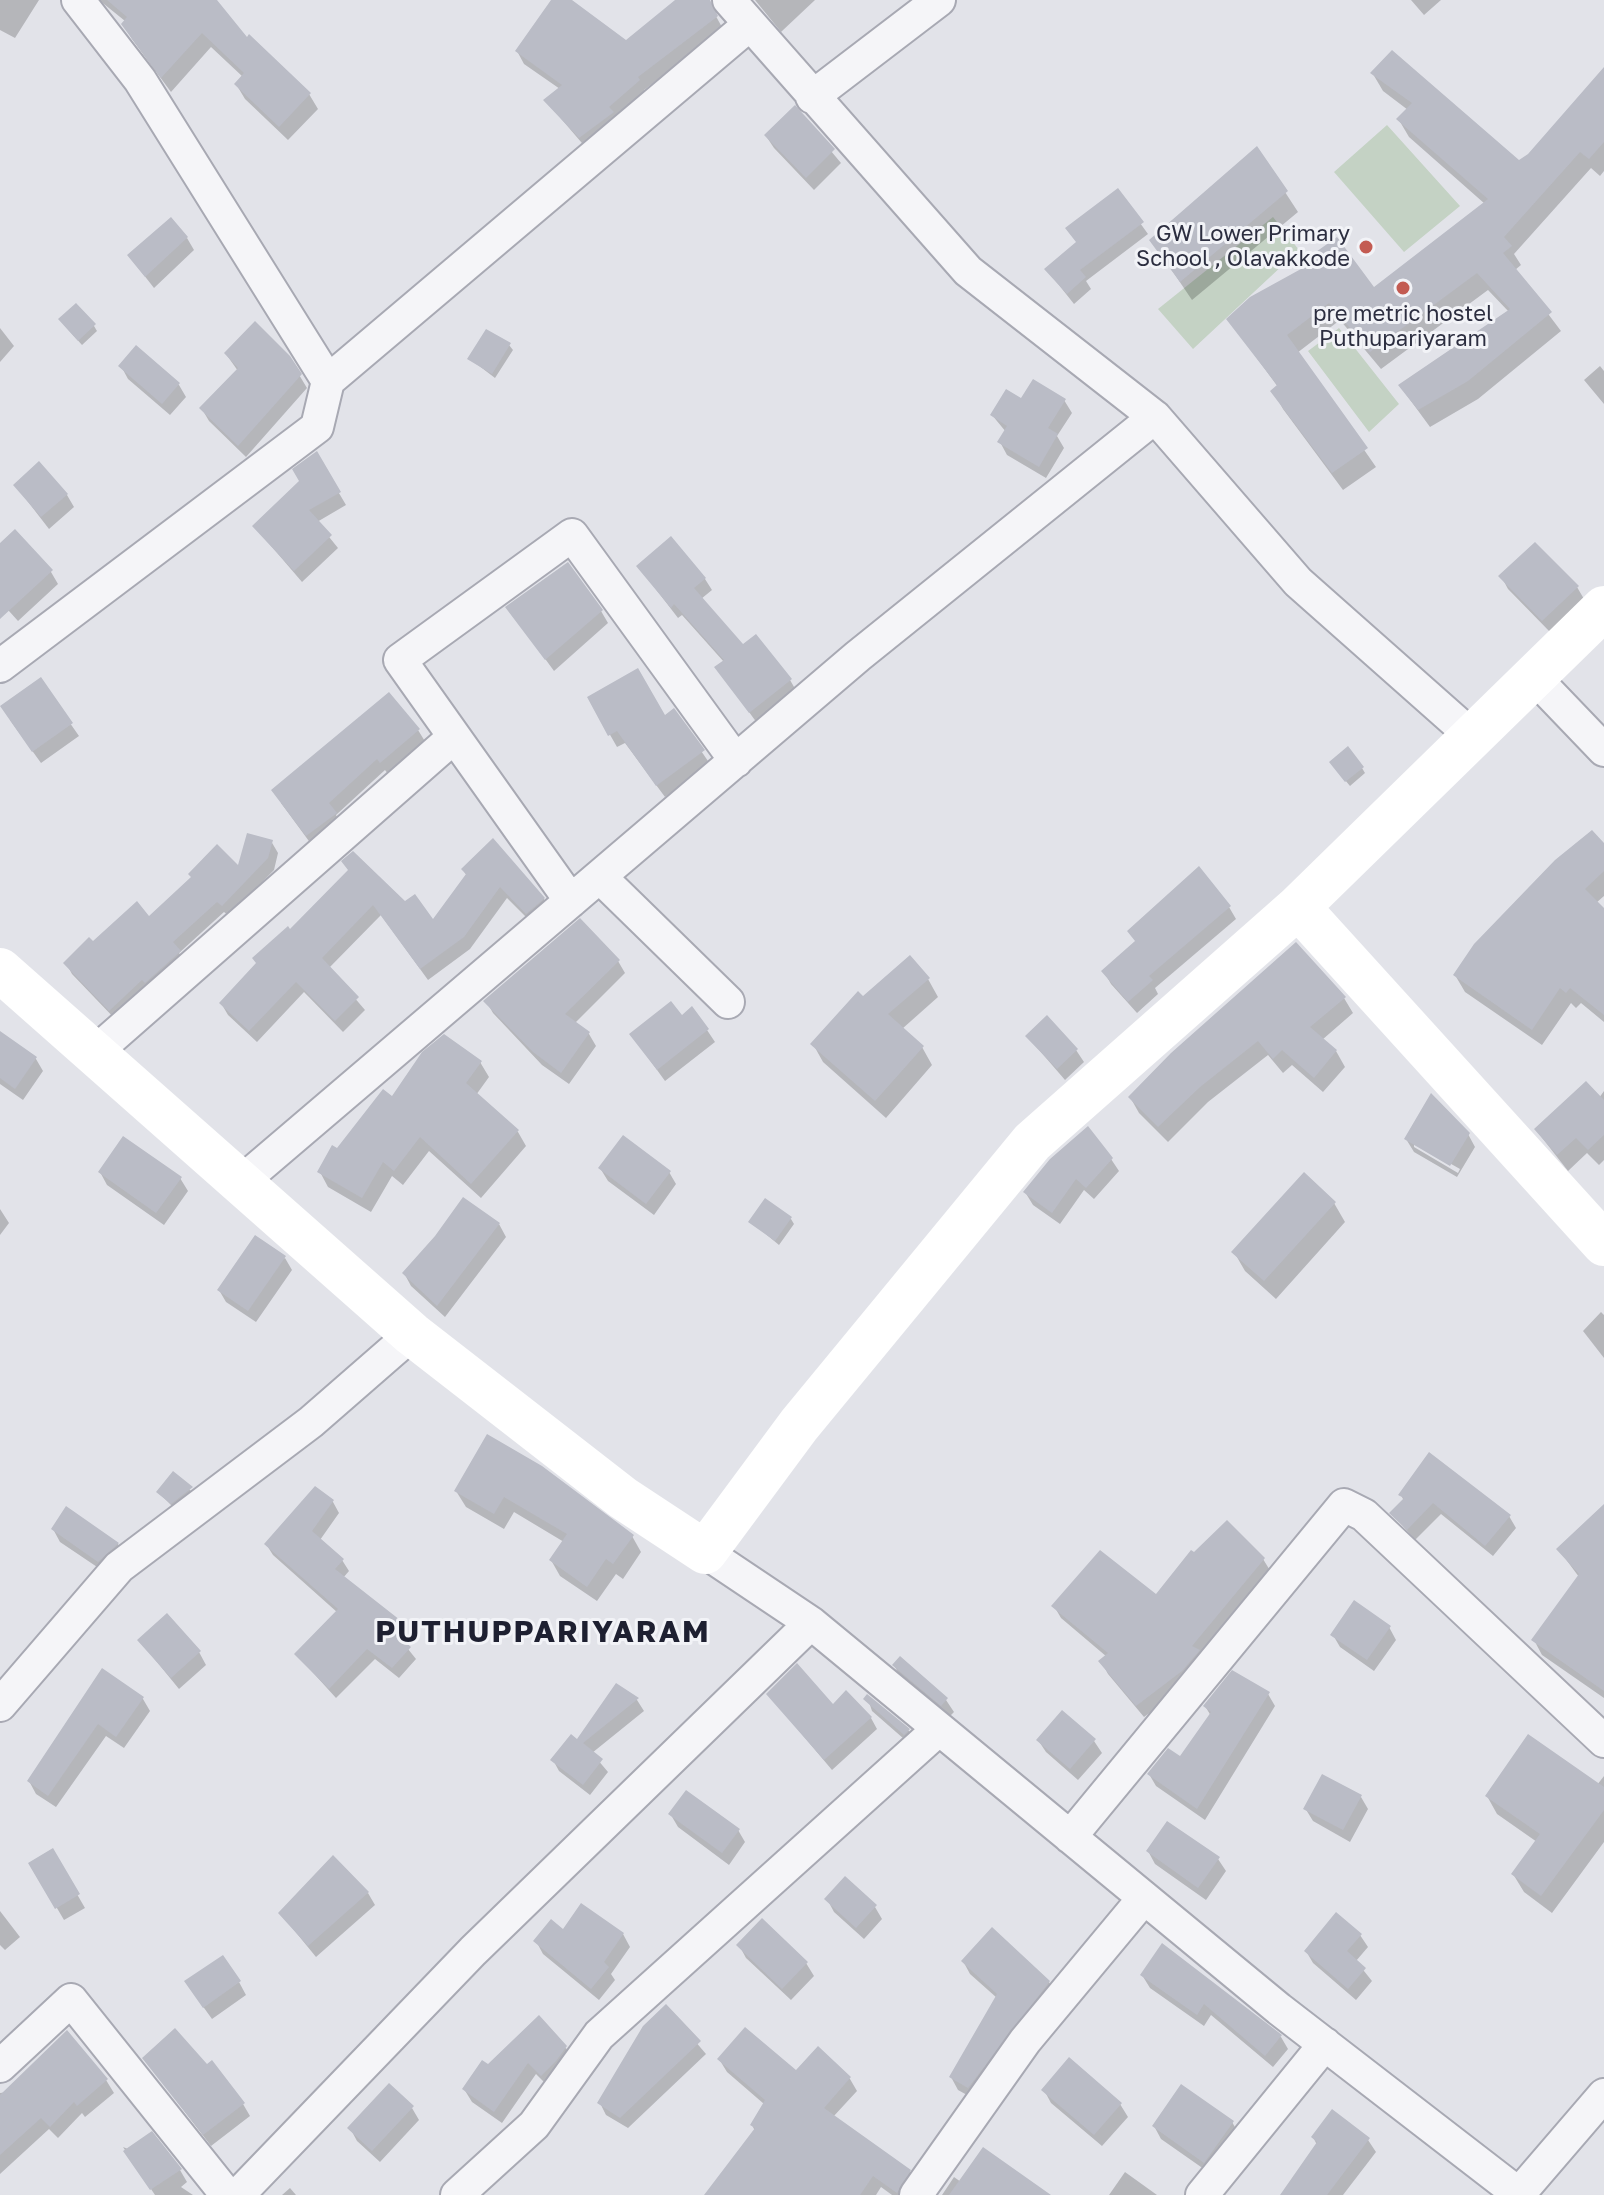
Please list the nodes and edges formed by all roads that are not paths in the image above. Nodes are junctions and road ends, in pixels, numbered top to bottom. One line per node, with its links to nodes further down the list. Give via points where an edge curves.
1 (78, 0): 5 (street, via 140,80)
2 (939, 0): 4 (street)
3 (739, 12): 4 (street); 5 (street)
4 (812, 97): 6 (street, via 968,271)
5 (328, 381): 8 (street, via 317,427)
6 (1155, 417): 11 (street, via 1298,582); 13 (street)
7 (1604, 608): 9 (street)
8 (0, 666)
9 (1534, 677): 11 (street); 12 (street)
10 (454, 737): 13 (street, via 400,660 572,535); 15 (street); 19 (street)
11 (1473, 737): 16 (street)
12 (1604, 750)
13 (736, 761): 14 (street)
14 (600, 877): 15 (street); 18 (street)
15 (571, 901): 20 (street)
16 (1298, 907): 21 (street); 23 (street, via 1032,1142 799,1425)
17 (0, 970): 19 (street)
18 (728, 1002)
19 (93, 1054): 20 (street)
20 (240, 1183): 22 (street)
21 (1604, 1244)
22 (412, 1334): 23 (street, via 623,1498); 25 (street, via 311,1422 119,1567)
23 (705, 1552): 24 (street)
24 (811, 1623): 26 (street); 34 (street, via 473,1951)
25 (0, 1705)
26 (939, 1729): 28 (street); 35 (street, via 599,2035 534,2125)
27 (1604, 1741): 28 (street, via 1364,1515 1344,1505)
28 (1070, 1837): 29 (street)
29 (1144, 1898): 30 (street); 36 (street, via 1025,2041)
30 (1325, 2044): 37 (street); 38 (street)
31 (0, 2066): 33 (street, via 71,2000)
32 (1604, 2095): 38 (street)
33 (227, 2195)
34 (238, 2195)
35 (457, 2195)
36 (916, 2195)
37 (1202, 2195)
38 (1519, 2195)

